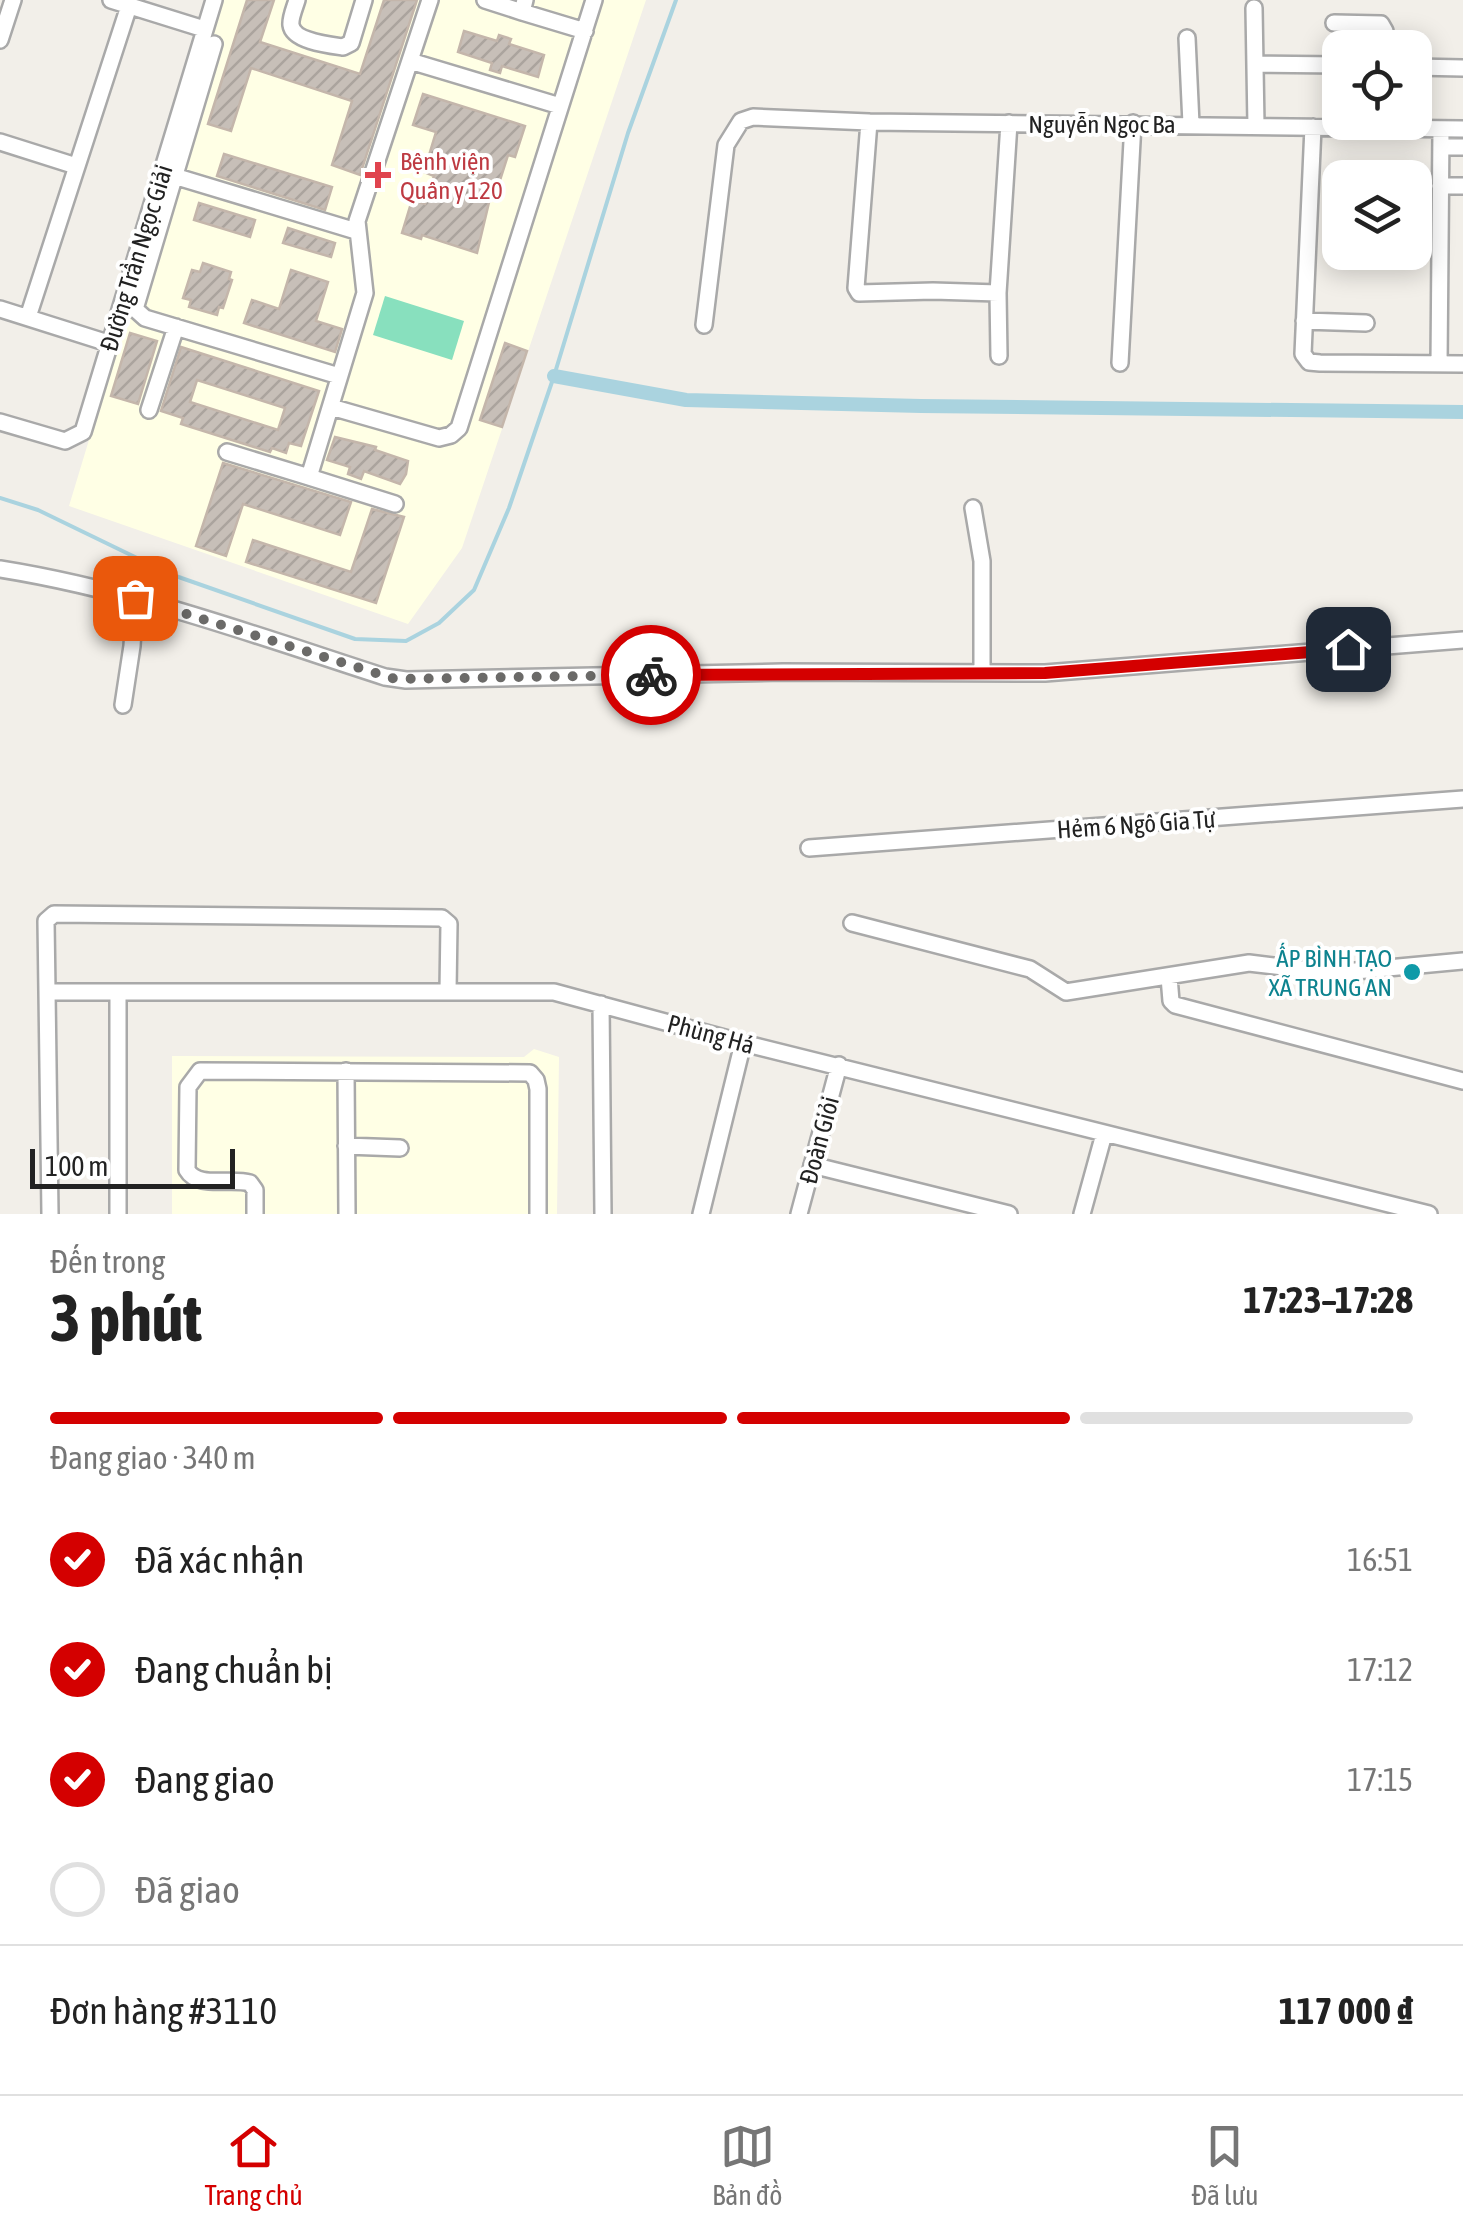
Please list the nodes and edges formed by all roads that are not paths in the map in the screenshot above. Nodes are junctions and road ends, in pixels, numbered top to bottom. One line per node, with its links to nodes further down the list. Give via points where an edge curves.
1 (13, 0): 17 (street)
2 (111, 0): 9 (street)
3 (214, 0): 13 (street, Đường Trần Ngọc Giải)
4 (296, 0): 5 (street, via 292,30 343,47)
5 (364, 0)
6 (430, 0): 19 (street)
7 (485, 0): 10 (street)
8 (594, 0): 15 (street)
9 (129, 6): 13 (street); 36 (street)
10 (523, 6): 15 (street)
11 (1254, 8): 20 (street)
12 (1334, 23): 14 (street, via 1381,24)
13 (204, 28): 48 (street, Đường Trần Ngọc Giải)
14 (1384, 30)
15 (584, 31): 24 (street)
16 (1187, 38): 28 (street)
17 (0, 40)
18 (214, 44): 37 (street)
19 (410, 60): 24 (street); 40 (street)
20 (1257, 64): 21 (street); 29 (street)
21 (1322, 65)
22 (1432, 67): 23 (street)
23 (1463, 68)
24 (560, 106): 54 (street, via 459,428 439,438)
25 (868, 122): 26 (street, Nguyễn Ngọc Ba); 41 (street, via 859,293); 46 (street, Nguyễn Ngọc Ba, via 741,121 726,145)
26 (1009, 123): 27 (street, Nguyễn Ngọc Ba); 41 (street)
27 (1133, 123): 28 (street, Nguyễn Ngọc Ba); 50 (street)
28 (1190, 124): 29 (street, Nguyễn Ngọc Ba)
29 (1256, 126): 30 (street, Nguyễn Ngọc Ba)
30 (1313, 127): 31 (street, Nguyễn Ngọc Ba); 44 (street)
31 (1442, 129): 32 (street, Nguyễn Ngọc Ba); 34 (street)
32 (1463, 130)
33 (0, 142): 36 (street)
34 (1441, 147): 35 (street); 38 (street)
35 (1463, 148)
36 (76, 166): 43 (street)
37 (174, 176): 40 (street); 47 (street, via 136,309)
38 (1440, 186): 39 (street); 51 (street)
39 (1463, 186)
40 (356, 231): 53 (street, via 366,293)
41 (998, 294): 49 (street)
42 (0, 309): 43 (street)
43 (28, 317): 48 (street)
44 (1304, 322): 45 (street); 51 (street, via 1309,362)
45 (1366, 323)
46 (704, 324)
47 (176, 327): 53 (street); 55 (street)
48 (111, 344): 56 (street, Đường Trần Ngọc Giải, via 82,432 74,438)
49 (999, 356)
50 (1120, 363)
51 (1438, 364): 52 (street)
52 (1463, 364)
53 (339, 376): 54 (street)
54 (331, 407): 58 (street)
55 (150, 410)
56 (0, 422)
57 (227, 452): 58 (street)
58 (309, 477): 59 (street)
59 (395, 504)
60 (973, 508): 65 (street, via 981,550)
61 (0, 570): 63 (street)
62 (976, 585): 65 (street, via 975,648)
63 (135, 598): 65 (street, via 395,679); 66 (street)
64 (1463, 640): 65 (street, via 1078,671)
65 (982, 666)
66 (123, 705)
67 (1463, 799): 68 (street, Hẻm 6 Ngô Gia Tự)
68 (810, 848)
69 (852, 923): 71 (street, via 1030,969 1066,992)
70 (1463, 961): 71 (street, via 1334,973 1249,962)
71 (1169, 976): 79 (street, via 1175,1005)
72 (47, 992): 73 (street, via 46,921 54,914 442,918 449,924); 74 (street, Phùng Há); 84 (street)
73 (448, 992): 74 (street, Phùng Há); 75 (street, Phùng Há, via 554,992)
74 (118, 993): 85 (street)
75 (602, 1004): 76 (street, Phùng Há); 89 (street)
76 (743, 1044): 77 (street, Phùng Há); 90 (street)
77 (839, 1066): 80 (street, Phùng Há); 83 (street, Đoàn Giỏi)
78 (346, 1070): 81 (street); 86 (street, via 206,1070 190,1080 188,1174 250,1183); 88 (street, via 530,1074 538,1089)
79 (1463, 1081)
80 (1104, 1134): 93 (street); 94 (street, Phùng Há)
81 (346, 1146): 82 (street); 87 (street)
82 (400, 1148)
83 (812, 1166): 91 (street, Đoàn Giỏi); 92 (street)
84 (50, 1214)
85 (118, 1214)
86 (255, 1214)
87 (346, 1214)
88 (538, 1214)
89 (603, 1214)
90 (701, 1214)
91 (799, 1214)
92 (1009, 1214)
93 (1082, 1214)
94 (1429, 1214)

